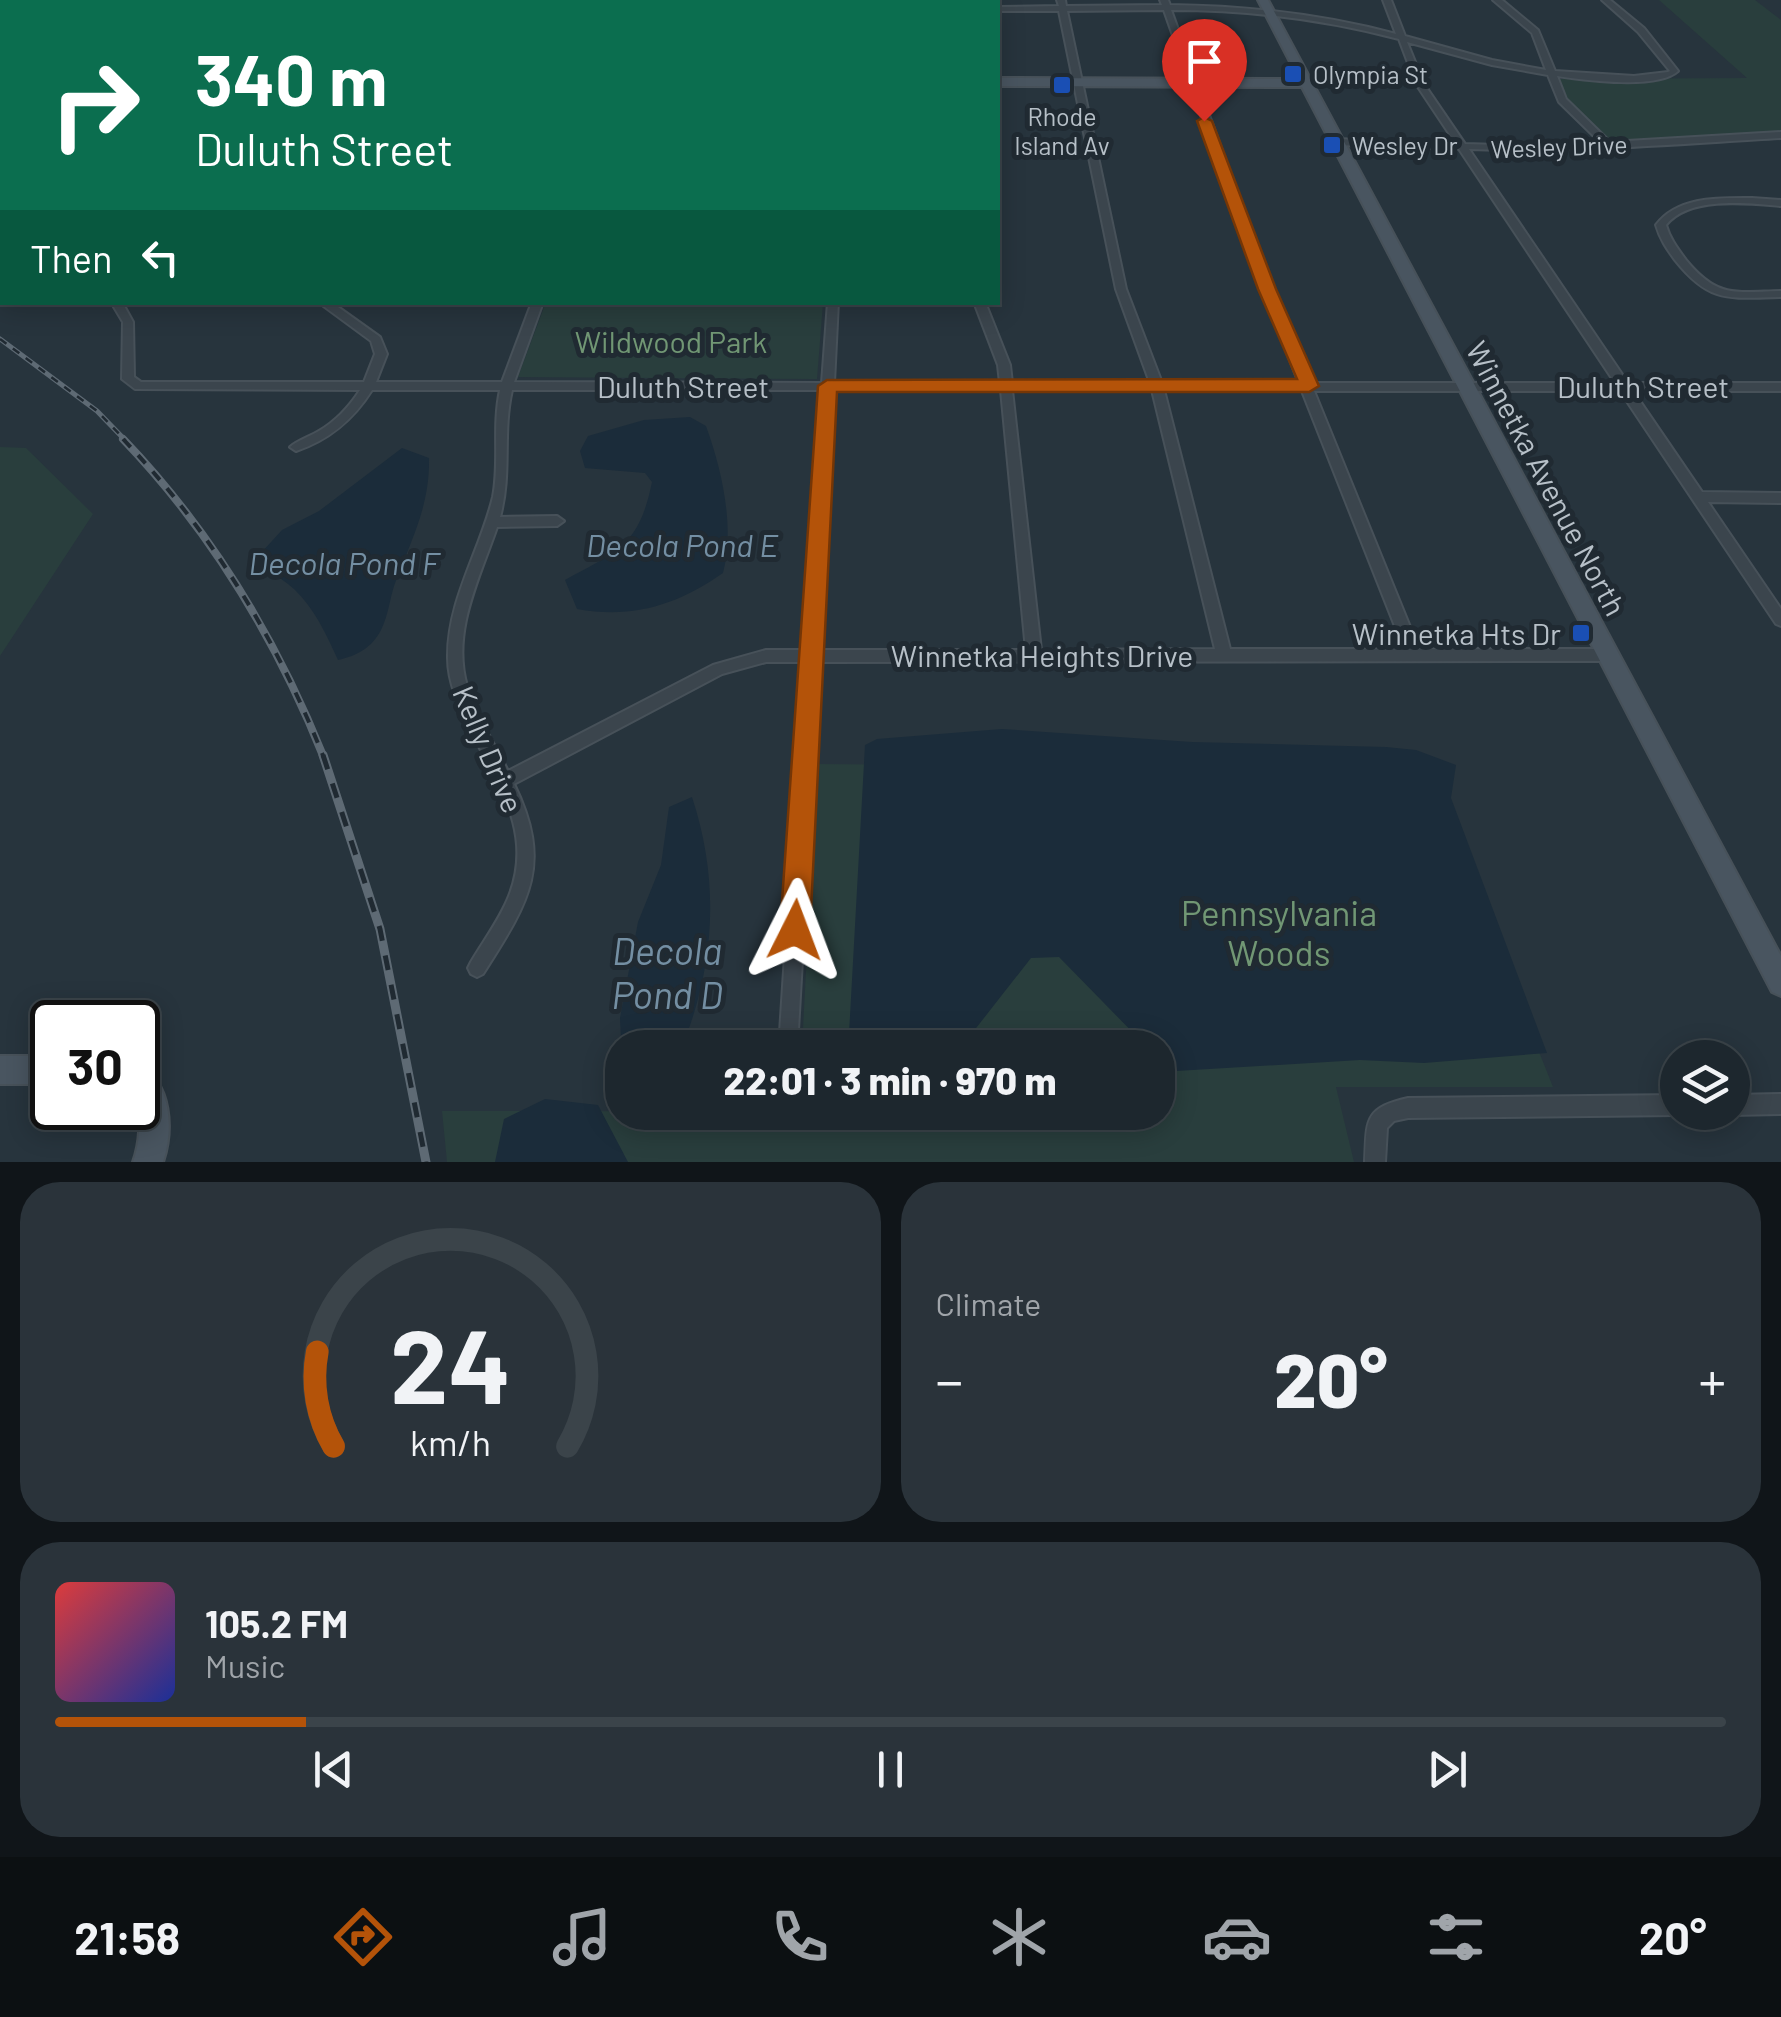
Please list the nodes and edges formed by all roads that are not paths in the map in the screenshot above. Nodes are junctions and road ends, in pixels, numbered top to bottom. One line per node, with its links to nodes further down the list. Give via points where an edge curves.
1 (1387, 0): 8 (street)
2 (1497, 0): 9 (street, via 1536,32)
3 (1606, 0): 9 (street, via 1674,70 1653,78)
4 (1063, 5): 5 (street); 7 (street); 11 (street)
5 (1166, 5): 6 (street); 12 (street)
6 (1266, 6): 8 (street); 13 (main road, Winnetka Avenue North)
7 (1000, 9)
8 (1403, 39): 9 (street); 17 (street, via 1414,74)
9 (1550, 76): 16 (street, via 1562,100)
10 (1000, 82): 11 (main road)
11 (1078, 82): 12 (main road); 30 (street, via 1121,289)
12 (1193, 82): 13 (main road); 31 (street)
13 (1306, 83): 15 (main road, Winnetka Avenue North)
14 (1781, 135): 16 (street, Wesley Drive)
15 (1336, 142): 17 (street, Wesley Drive); 25 (main road, Winnetka Avenue North)
16 (1608, 146): 17 (street, Wesley Drive)
17 (1463, 148): 32 (street)
18 (1781, 204): 19 (street, via 1681,208 1664,218 1662,234 1711,292)
19 (1781, 294)
20 (118, 305): 26 (street, Duluth Street, via 128,322 128,379 139,386)
21 (327, 305): 26 (street, via 380,346)
22 (537, 305): 27 (street, Kelly Drive)
23 (833, 305): 28 (street)
24 (980, 305): 29 (street, via 1000,350)
25 (1463, 385): 31 (street, Duluth Street); 32 (street, Duluth Street); 42 (main road, Winnetka Avenue North)
26 (367, 386): 27 (street, Duluth Street); 34 (street, via 338,426)
27 (508, 386): 28 (street, Duluth Street); 38 (street, Kelly Drive, via 500,422 504,477)
28 (827, 386): 29 (street, Duluth Street); 43 (street)
29 (1005, 386): 30 (street, Duluth Street); 44 (street)
30 (1157, 386): 31 (street, Duluth Street); 40 (street)
31 (1309, 386): 41 (street)
32 (1620, 386): 33 (street, Duluth Street); 35 (street)
33 (1781, 387)
34 (296, 447)
35 (1697, 497): 36 (street); 39 (street)
36 (1781, 498)
37 (557, 521): 38 (street)
38 (493, 522): 45 (street, Kelly Drive, via 462,611 454,658 466,706)
39 (1781, 620)
40 (1224, 655): 41 (street, Winnetka Heights Drive); 44 (street, Winnetka Heights Drive)
41 (1414, 655): 42 (street, Winnetka Heights Drive)
42 (1606, 655): 47 (main road, Winnetka Avenue North)
43 (810, 656): 44 (street, Winnetka Heights Drive); 45 (street, Winnetka Heights Drive, via 766,656 718,668); 48 (street)
44 (1034, 656)
45 (506, 780): 46 (street, Kelly Drive, via 529,866 522,893)
46 (477, 968)
47 (1781, 983)
48 (789, 1030)
49 (0, 1070): 50 (main road)
50 (30, 1070)
51 (1781, 1104): 53 (street)
52 (1660, 1105): 56 (street, via 1408,1108 1388,1112 1377,1124)
53 (1750, 1105)
54 (155, 1130): 55 (main road)
55 (148, 1162)
56 (1375, 1162)

